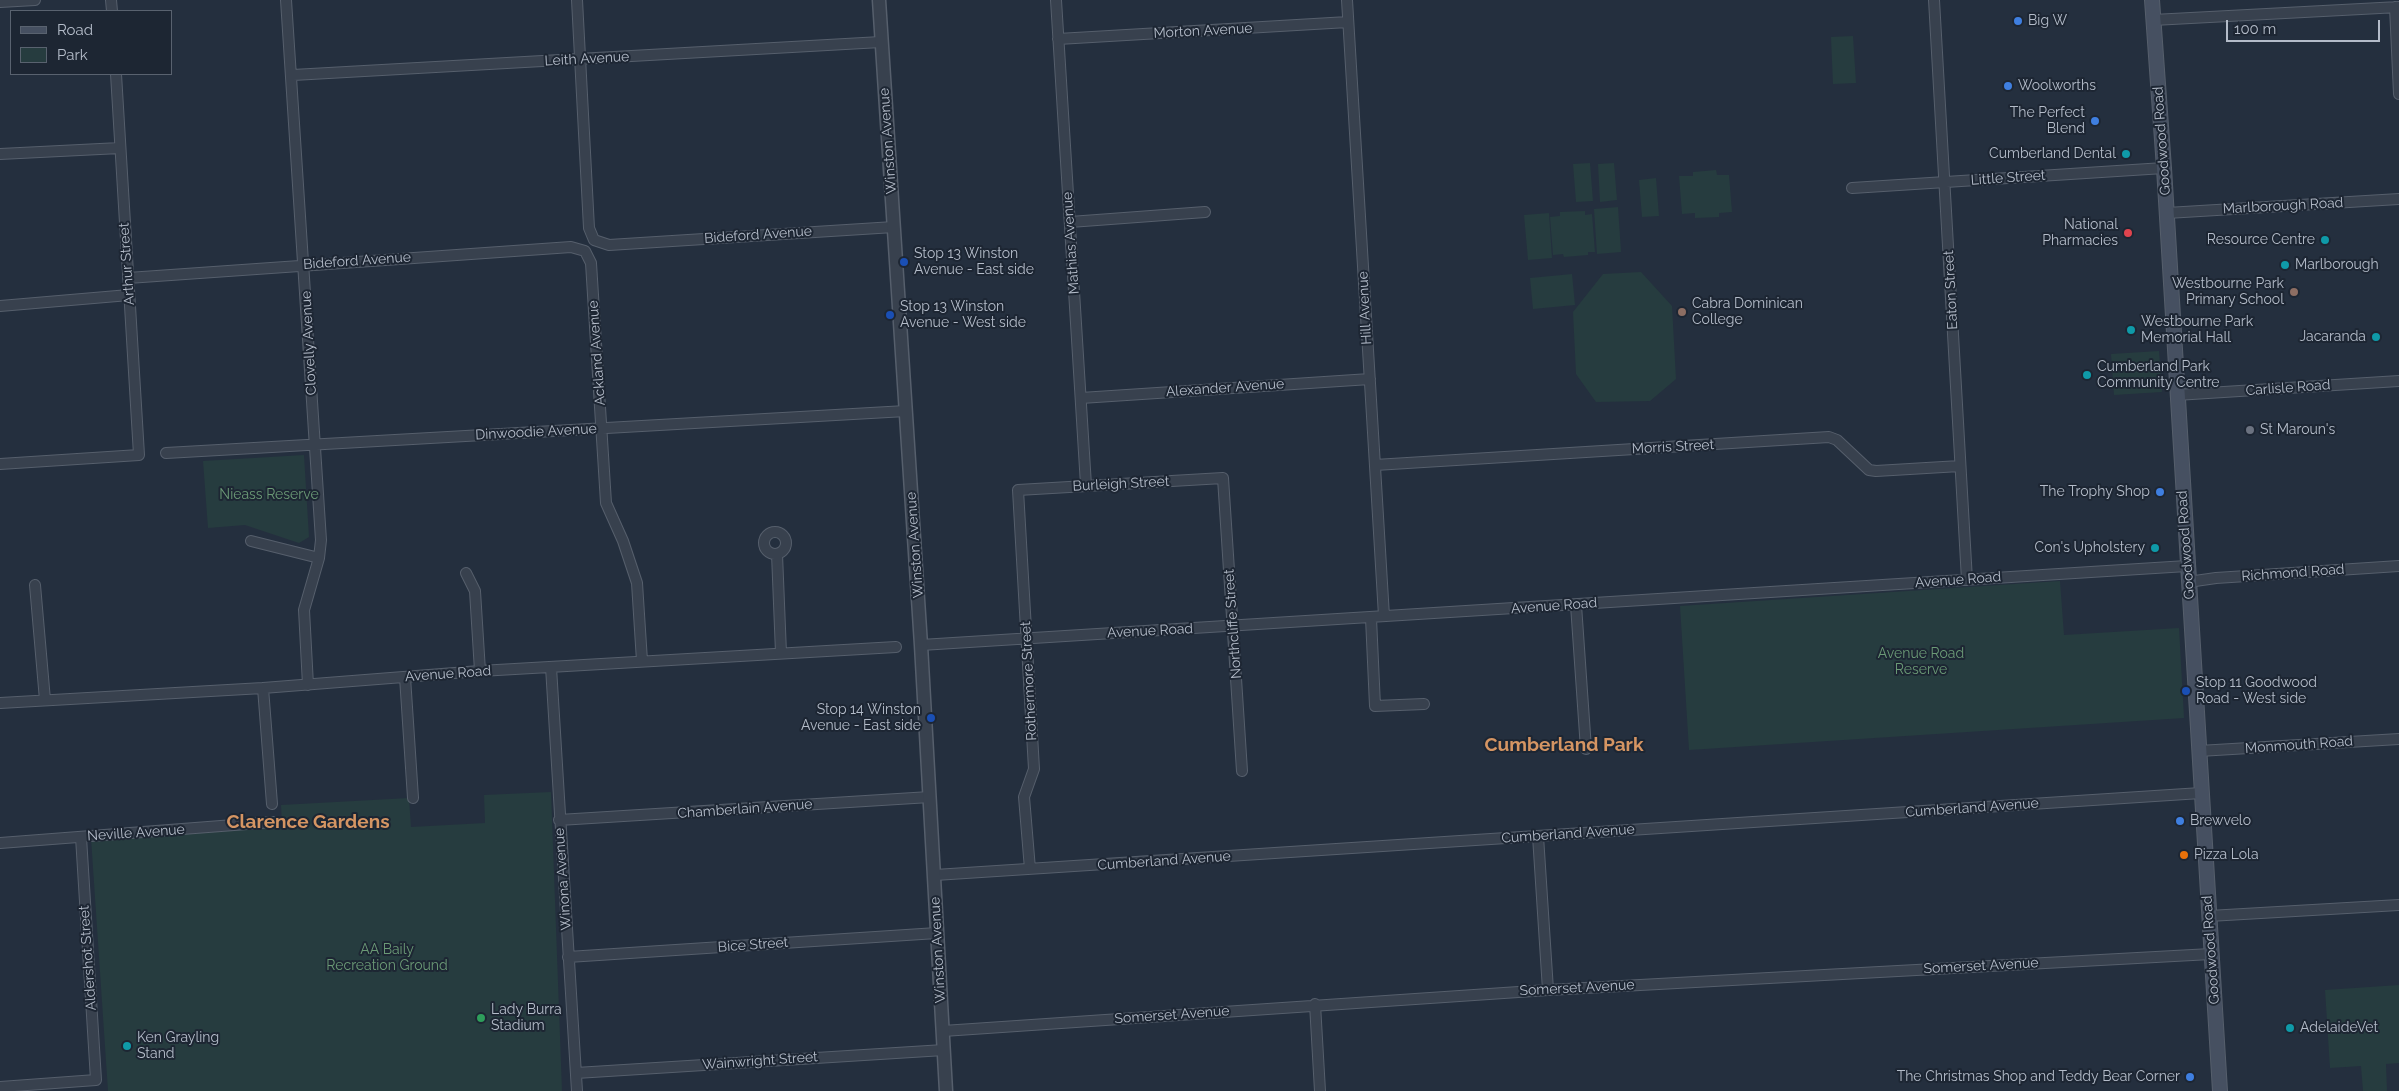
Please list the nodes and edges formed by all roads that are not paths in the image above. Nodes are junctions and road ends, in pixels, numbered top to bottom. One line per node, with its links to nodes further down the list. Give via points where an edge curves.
1 (36, 0): 9 (street)
2 (286, 0): 17 (street, Clovelly Avenue)
3 (577, 0): 15 (street)
4 (879, 0): 14 (street, Winston Avenue)
5 (1056, 0): 13 (street, Mathias Avenue)
6 (1347, 0): 12 (street, Hill Avenue)
7 (1934, 0): 22 (street, Eaton Street)
8 (2152, 0): 11 (main road, Goodwood Road)
9 (0, 2)
10 (2397, 7): 11 (street); 18 (street)
11 (2153, 20): 21 (main road, Goodwood Road)
12 (1348, 22): 13 (street, Morton Avenue); 34 (street, Hill Avenue)
13 (1058, 39): 27 (street, Mathias Avenue)
14 (881, 42): 15 (street, Leith Avenue); 28 (street, Winston Avenue)
15 (580, 59): 17 (street, Leith Avenue); 28 (street, Bideford Avenue, via 588,228 594,240 608,245)
16 (116, 75): 19 (street, Arthur Street)
17 (293, 75): 30 (street, Clovelly Avenue)
18 (2399, 94)
19 (120, 148): 20 (street); 31 (street, Arthur Street)
20 (0, 154)
21 (2164, 168): 22 (street, Little Street); 26 (main road, Goodwood Road)
22 (1946, 182): 23 (street, Little Street); 44 (street, Eaton Street)
23 (1852, 188)
24 (2399, 199): 26 (street, Marlborough Road)
25 (1205, 212): 27 (street)
26 (2167, 213): 36 (main road, Goodwood Road)
27 (1070, 222): 37 (street, Mathias Avenue)
28 (894, 227): 38 (street, Winston Avenue)
29 (585, 251): 30 (street, Bideford Avenue, via 571,247); 39 (street, Ackland Avenue, via 592,263)
30 (304, 265): 31 (street, Bideford Avenue); 40 (street, Clovelly Avenue)
31 (128, 278): 32 (street, Arthur Street)
32 (129, 295): 33 (street); 42 (street, Arthur Street, via 139,455)
33 (0, 306)
34 (1370, 379): 37 (street, Alexander Avenue); 43 (street, Hill Avenue)
35 (2399, 381): 36 (street, Carlisle Road)
36 (2176, 395): 51 (main road, Goodwood Road)
37 (1080, 398): 46 (street, Mathias Avenue)
38 (906, 411): 39 (street, Dinwoodie Avenue); 62 (street, Winston Avenue)
39 (602, 429): 40 (street, Dinwoodie Avenue); 65 (street, Ackland Avenue, via 606,503 637,583)
40 (315, 444): 41 (street, Dinwoodie Avenue); 50 (street, Clovelly Avenue, via 321,540)
41 (166, 453)
42 (0, 464)
43 (1375, 465): 44 (street, Morris Street, via 1829,437 1837,440 1869,470); 58 (street, Hill Avenue)
44 (1960, 466): 54 (street, Eaton Street)
45 (1224, 478): 46 (street, Burleigh Street); 60 (street, Northcliffe Street)
46 (1086, 486): 47 (street, Burleigh Street)
47 (1018, 490): 61 (street, Rothermore Street)
48 (251, 541): 50 (street)
49 (777, 554): 64 (street)
50 (319, 558): 69 (street, Clovelly Avenue, via 304,610)
51 (2187, 566): 54 (street, Avenue Road); 55 (main road, Goodwood Road)
52 (2399, 566): 55 (street, Richmond Road)
53 (466, 573): 67 (street, via 475,591)
54 (1967, 580): 57 (street, Avenue Road)
55 (2188, 582): 76 (main road, Goodwood Road)
56 (35, 585): 71 (street)
57 (1576, 605): 58 (street, Avenue Road); 75 (street)
58 (1384, 616): 59 (street, Avenue Road)
59 (1371, 618): 60 (street, Avenue Road); 73 (street, via 1375,706)
60 (1233, 626): 61 (street, Avenue Road); 77 (street, Northcliffe Street)
61 (1026, 638): 62 (street, Avenue Road); 87 (street, Rothermore Street, via 1034,769 1024,797)
62 (921, 645): 79 (street, Winston Avenue)
63 (896, 647): 64 (street, Avenue Road)
64 (781, 653): 65 (street, Avenue Road)
65 (642, 662): 66 (street, Avenue Road)
66 (551, 667): 67 (street, Avenue Road); 82 (street, Winona Avenue)
67 (480, 671): 68 (street, Avenue Road)
68 (405, 677): 69 (street, Avenue Road); 80 (street)
69 (308, 685): 70 (street, Avenue Road)
70 (263, 688): 71 (street, Avenue Road); 81 (street)
71 (44, 700): 72 (street, Avenue Road)
72 (0, 703)
73 (1424, 704)
74 (2399, 739): 76 (street, Monmouth Road)
75 (1586, 749)
76 (2198, 751): 78 (main road, Goodwood Road)
77 (1242, 771)
78 (2201, 793): 84 (street, Cumberland Avenue); 90 (main road, Goodwood Road)
79 (930, 797): 82 (street, Chamberlain Avenue); 88 (street, Winston Avenue)
80 (413, 798)
81 (272, 804)
82 (559, 820): 93 (street, Winona Avenue)
83 (273, 822): 85 (street, Neville Avenue)
84 (1538, 836): 87 (street, Cumberland Avenue); 94 (street)
85 (81, 837): 86 (street, Neville Avenue); 99 (street, Aldershot Street, via 96,1080)
86 (0, 843)
87 (1030, 869): 88 (street, Cumberland Avenue)
88 (935, 876): 91 (street, Winston Avenue)
89 (2399, 905): 90 (street)
90 (2209, 916): 92 (main road, Goodwood Road)
91 (937, 933): 93 (street, Bice Street); 96 (street, Winston Avenue)
92 (2211, 954): 94 (street, Somerset Avenue); 103 (main road, Goodwood Road)
93 (568, 958): 98 (street, Winona Avenue)
94 (1548, 990): 95 (street, Somerset Avenue)
95 (1315, 1004): 96 (street, Somerset Avenue); 102 (street)
96 (942, 1031): 97 (street, Winston Avenue)
97 (944, 1050): 98 (street, Wainwright Street); 101 (street, Winston Avenue)
98 (576, 1073): 100 (street, Winona Avenue)
99 (0, 1087)
100 (577, 1091)
101 (946, 1091)
102 (1320, 1091)
103 (2220, 1091)

